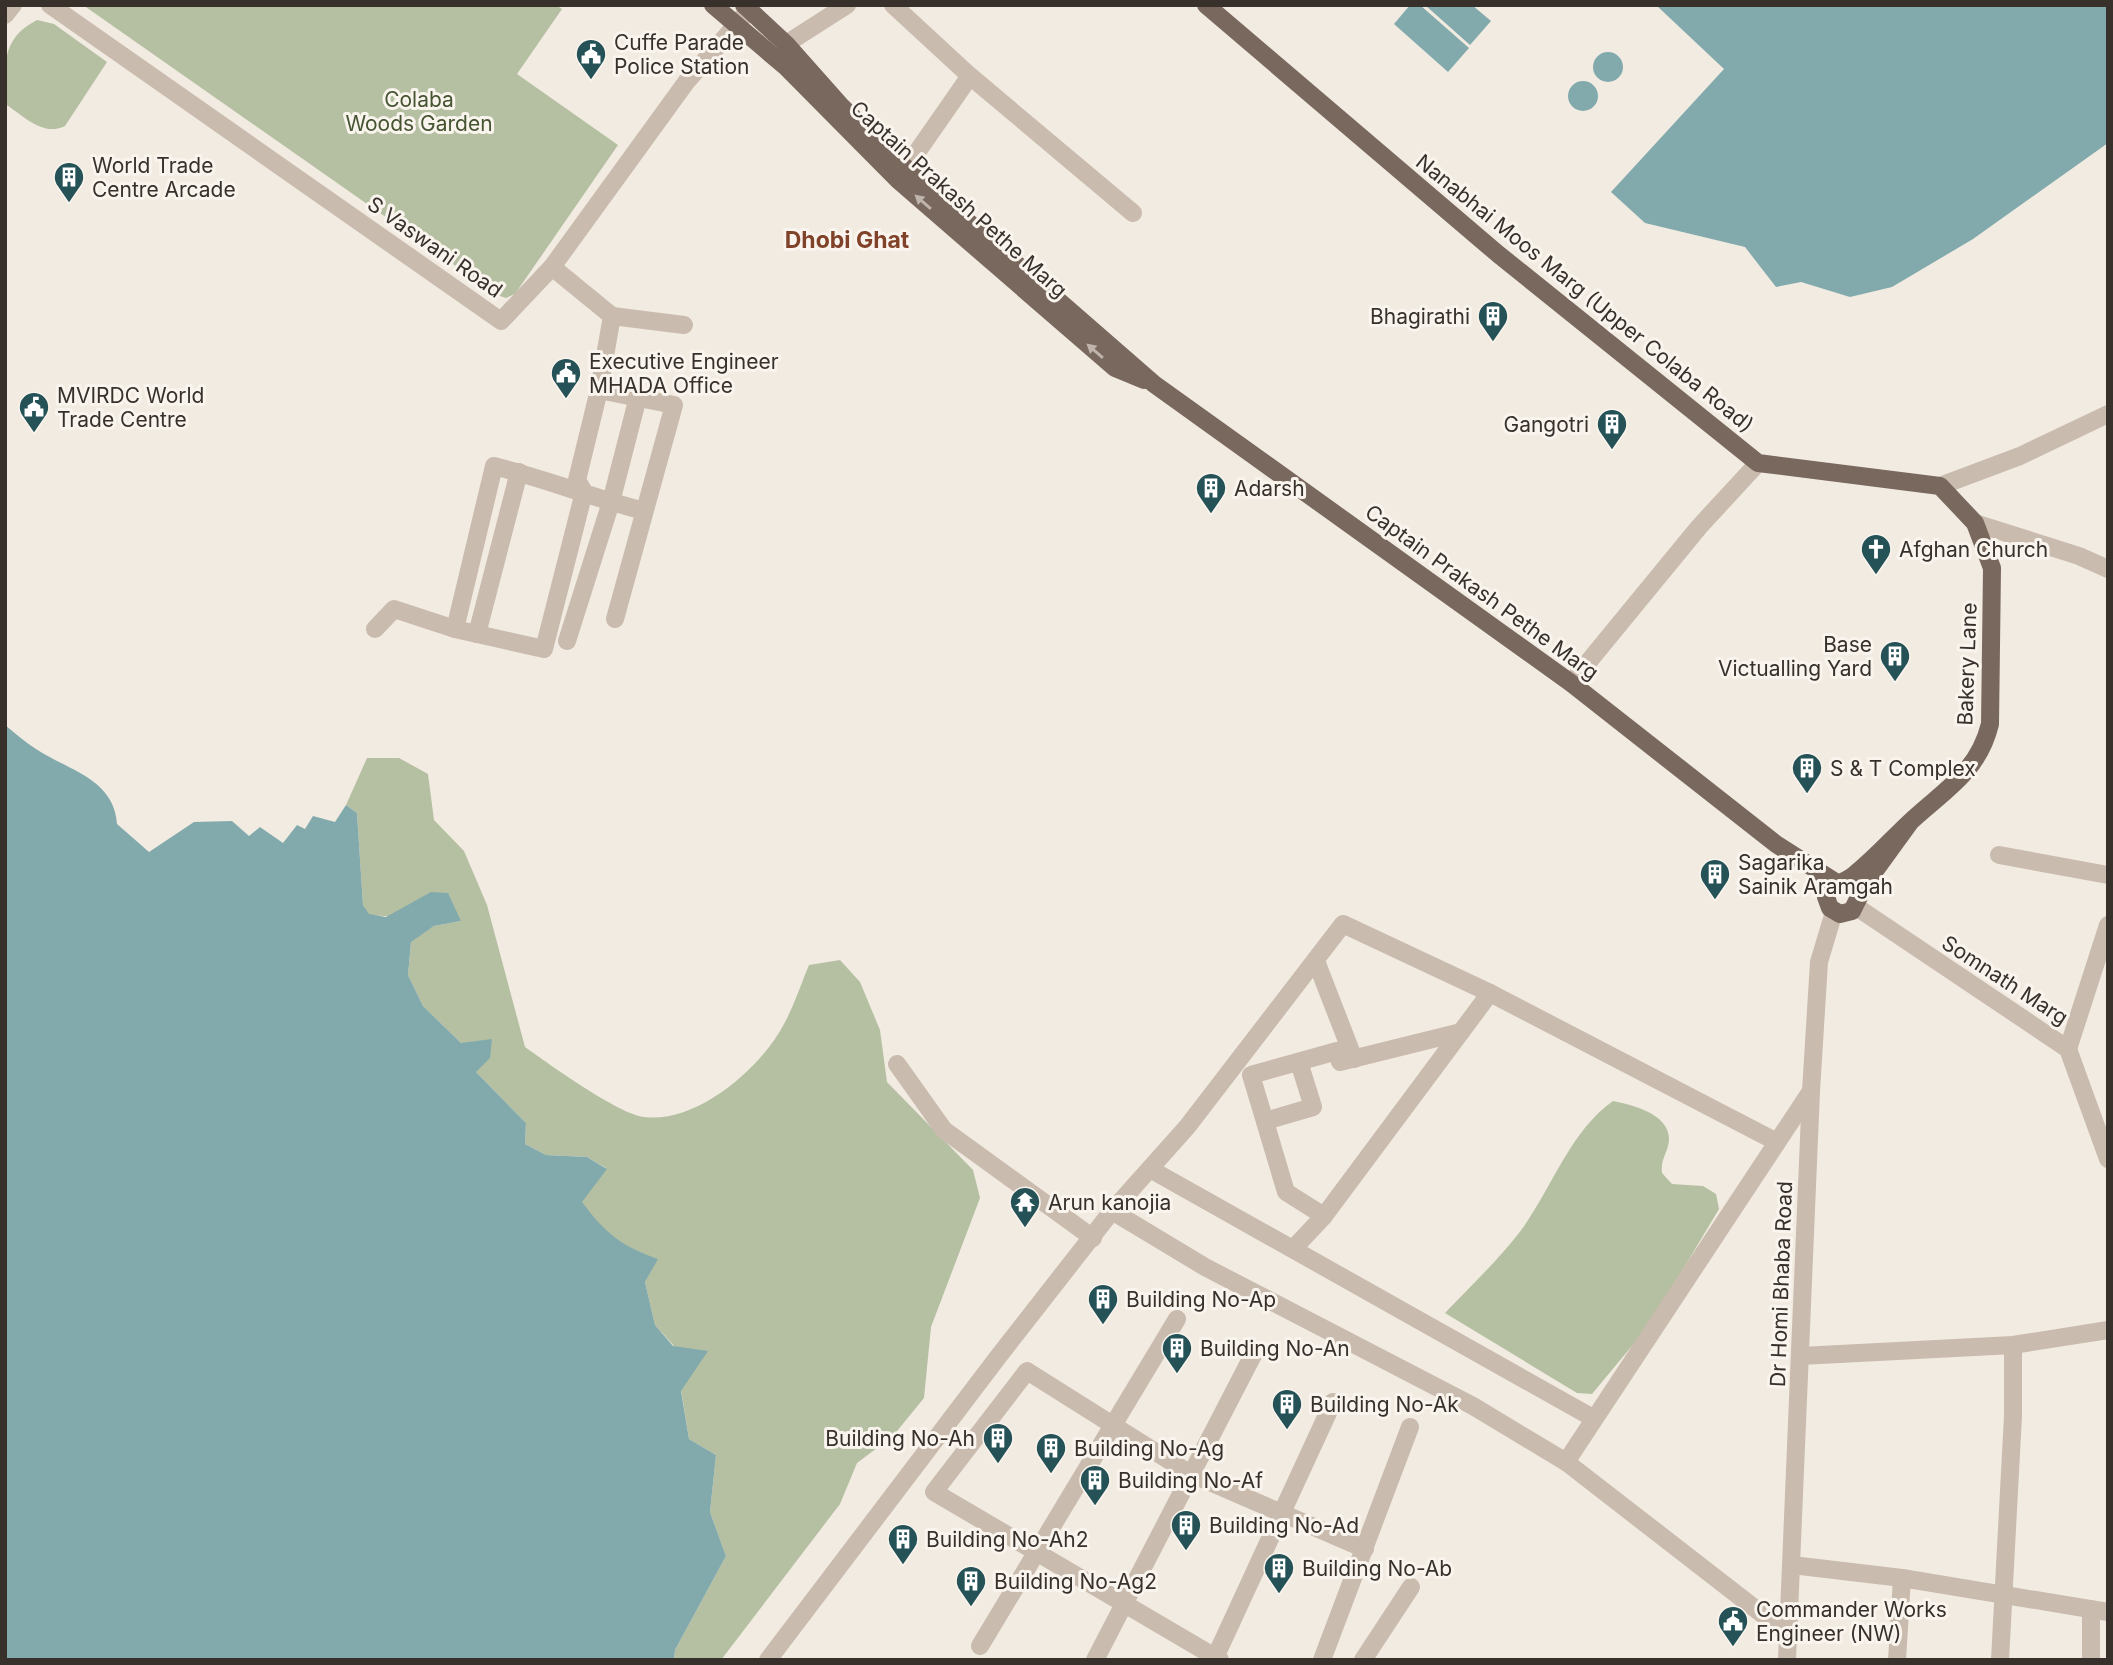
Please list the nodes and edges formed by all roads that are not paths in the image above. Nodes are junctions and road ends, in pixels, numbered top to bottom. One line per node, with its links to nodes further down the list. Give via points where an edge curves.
1 (13, 5): 8 (street)
2 (50, 5): 13 (street, S Vaswani Road, via 501,321)
3 (713, 5): 7 (main road, Captain Prakash Pethe Marg)
4 (847, 5): 9 (street)
5 (893, 5): 10 (street)
6 (1206, 5): 20 (main road, Nanabhai Moos Marg (Upper Colaba Road), via 1498,254)
7 (744, 13): 9 (main road, Captain Prakash Pethe Marg); 13 (street, S Vaswani Road, via 687,81); 16 (main road, Captain Prakash Pethe Marg, one-way to 7, via 1115,368 918,198 786,67)
8 (5, 15)
9 (786, 44): 11 (main road, Captain Prakash Pethe Marg, via 841,106)
10 (970, 76): 11 (street); 12 (street)
11 (906, 168): 16 (main road, Captain Prakash Pethe Marg)
12 (1133, 213)
13 (552, 267): 14 (street)
14 (612, 316): 15 (street); 17 (street)
15 (684, 325)
16 (1154, 384): 33 (main road, Captain Prakash Pethe Marg)
17 (599, 390): 18 (street); 23 (street, via 577,480)
18 (638, 397): 24 (street); 25 (street, via 674,405)
19 (2108, 414): 22 (street, via 2020,457)
20 (1758, 463): 22 (main road, Nanabhai Moos Marg (Upper Colaba Road)); 33 (street, via 1699,527)
21 (519, 472): 23 (street); 30 (street, via 494,466); 31 (street)
22 (1940, 486): 26 (main road)
23 (584, 492): 24 (street); 31 (street, via 544,649)
24 (611, 502): 25 (street); 32 (street)
25 (644, 511): 28 (street)
26 (1975, 523): 27 (street); 34 (main road, Bakery Lane, via 1992,568 1990,724 1984,748 1967,773)
27 (2108, 569)
28 (615, 619)
29 (375, 629): 30 (street, via 394,609)
30 (455, 629): 31 (street)
31 (477, 634)
32 (567, 641)
33 (1571, 683): 35 (main road, Captain Prakash Pethe Marg)
34 (1911, 821): 38 (main road, Bakery Lane); 39 (main road, Bakery Lane)
35 (1776, 844): 38 (main road, Captain Prakash Pethe Marg); 40 (main road, Captain Prakash Pethe Marg)
36 (1999, 855): 37 (street)
37 (2108, 875)
38 (1841, 883): 39 (main road, via 1854,888); 40 (main road, Bakery Lane, via 1828,891)
39 (1856, 903): 40 (main road, via 1846,913); 45 (street, Somnath Marg)
40 (1831, 908): 49 (street, Dr Homi Bhaba Road, via 1819,962)
41 (2108, 925): 45 (street)
42 (1316, 961): 43 (street, via 1343,924); 46 (street); 53 (street)
43 (1490, 993): 44 (street); 51 (street)
44 (1461, 1032): 46 (street); 55 (street)
45 (2068, 1049): 52 (street, Somnath Marg)
46 (1354, 1059): 47 (street, via 1340,1062 1337,1051)
47 (1299, 1062): 50 (street, via 1313,1107); 50 (street, via 1251,1075)
48 (897, 1064): 56 (street, via 944,1130)
49 (1811, 1091): 51 (street); 62 (street, Dr Homi Bhaba Road)
50 (1265, 1121): 55 (street, via 1286,1192)
51 (1777, 1142): 64 (street)
52 (2108, 1159)
53 (1150, 1169): 54 (street); 57 (street)
54 (1112, 1211): 56 (street); 67 (street, via 1205,1268 1473,1406)
55 (1324, 1216): 57 (street)
56 (1093, 1238): 81 (street)
57 (1293, 1250): 64 (street)
58 (1177, 1319): 65 (street)
59 (2108, 1330): 60 (street)
60 (2012, 1345): 62 (street); 75 (street, via 2013,1416)
61 (1253, 1356): 68 (street)
62 (1801, 1356): 72 (street, Dr Homi Bhaba Road)
63 (1333, 1402): 69 (street)
64 (1593, 1418): 67 (street)
65 (1112, 1423): 68 (street); 71 (street); 71 (street, via 1027,1371 934,1492)
66 (1410, 1427): 70 (street)
67 (1566, 1462): 78 (street)
68 (1189, 1474): 69 (street); 76 (street)
69 (1281, 1514): 70 (street); 80 (street)
70 (1364, 1549): 83 (street)
71 (1035, 1553): 76 (street); 79 (street)
72 (1792, 1565): 73 (street); 78 (street, Dr Homi Bhaba Road)
73 (1902, 1578): 75 (street); 86 (street)
74 (1411, 1587): 84 (street)
75 (2003, 1597): 77 (street); 87 (street)
76 (1124, 1604): 80 (street); 82 (street)
77 (2099, 1611): 88 (street)
78 (1788, 1634): 85 (street, Dr Homi Bhaba Road)
79 (980, 1646)
80 (1216, 1659)
81 (768, 1660)
82 (1095, 1660)
83 (1322, 1660)
84 (1363, 1660)
85 (1787, 1660)
86 (1897, 1660)
87 (2000, 1660)
88 (2091, 1660)

